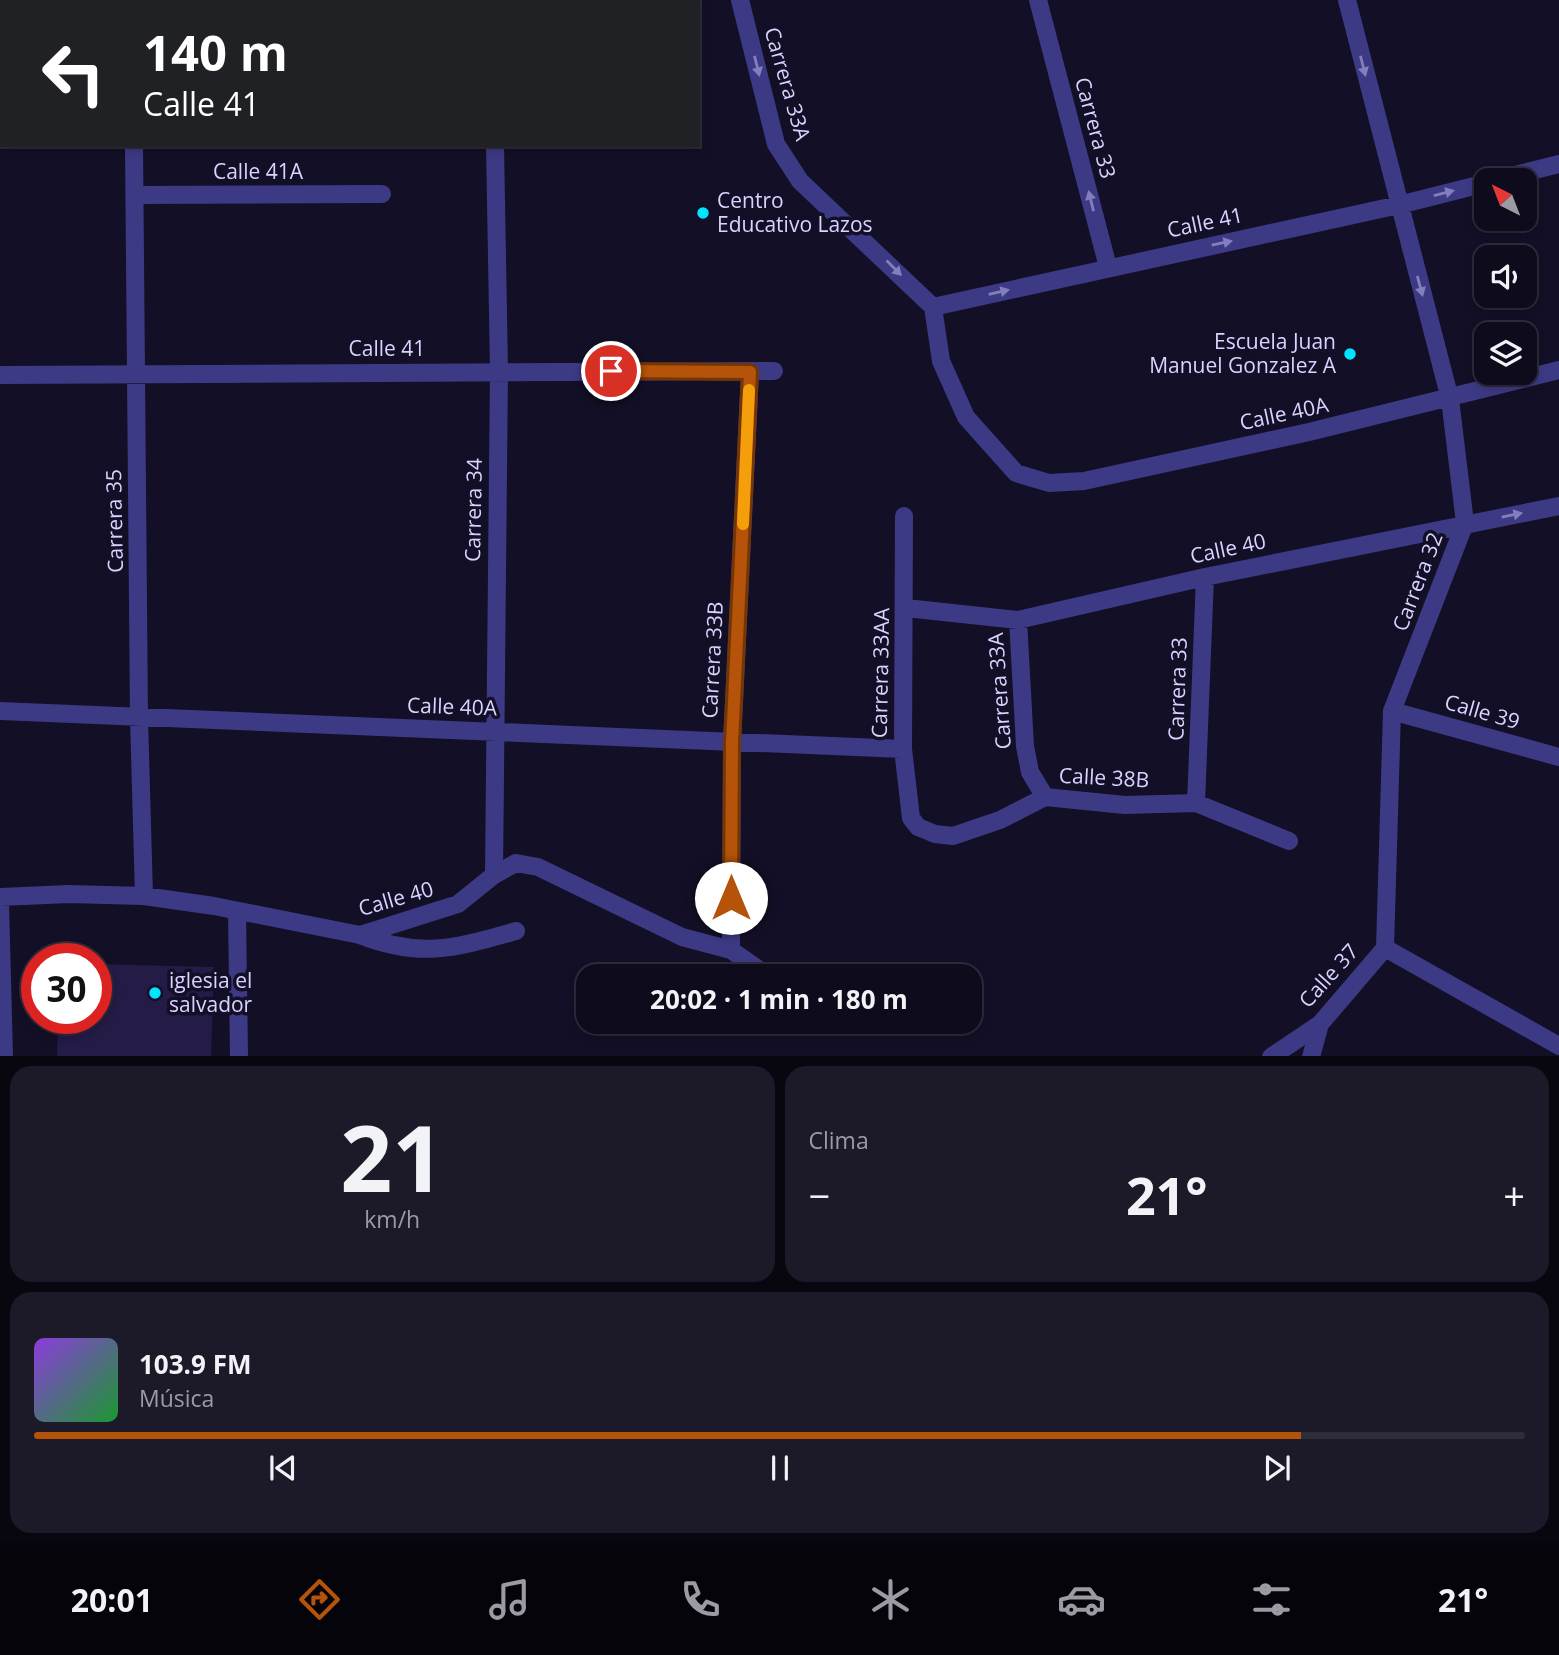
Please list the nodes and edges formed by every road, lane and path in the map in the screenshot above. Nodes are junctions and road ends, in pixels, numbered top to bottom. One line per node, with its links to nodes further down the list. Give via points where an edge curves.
1 (0, 0): 2 (street)
2 (8, 0)
3 (740, 0): 15 (street, Carrera 33A, one-way to 15, via 776,144 800,181)
4 (1038, 0): 14 (street, Carrera 33, one-way to 4)
5 (1347, 0): 13 (street, Carrera 32, one-way to 13)
6 (134, 147): 12 (street, Carrera 35)
7 (495, 147): 16 (street, Carrera 34)
8 (1559, 164): 9 (street)
9 (1537, 170)
10 (1474, 186): 13 (street, Calle 41, one-way to 10)
11 (383, 194): 12 (street, Calle 41A)
12 (135, 195): 20 (street, Carrera 35)
13 (1399, 205): 14 (street, Calle 41, one-way to 13); 22 (street, Carrera 32, one-way to 22)
14 (1108, 267): 15 (street, Calle 41, one-way to 14)
15 (933, 307): 22 (street, Calle 40A, via 941,361 966,417 1016,472 1049,483 1084,481)
16 (499, 370): 19 (street, Calle 41); 20 (street, Calle 41); 32 (street, Carrera 34)
17 (775, 370): 19 (street, Calle 41)
18 (1559, 370): 22 (street, Calle 40A)
19 (750, 372): 33 (street, Carrera 33B)
20 (136, 373): 21 (street, Calle 41); 31 (street, Carrera 35)
21 (0, 374)
22 (1450, 398): 25 (street, Carrera 32)
23 (1559, 506): 25 (street, Calle 40, one-way to 23)
24 (904, 516): 27 (street, Carrera 33AA)
25 (1465, 523): 26 (street, Calle 40); 30 (street, Carrera 32)
26 (1205, 577): 28 (street, Calle 40); 37 (street, Carrera 33)
27 (906, 608): 28 (street, Calle 40); 34 (street, Carrera 33AA)
28 (1018, 620): 36 (street, Carrera 33A, via 1025,746 1030,772)
29 (0, 711): 31 (street, Calle 40A)
30 (1392, 711): 35 (street, Calle 39); 47 (street, Carrera 32)
31 (139, 718): 32 (street, Calle 40A); 41 (street, Carrera 35)
32 (494, 731): 33 (street, Calle 40A); 40 (street, Carrera 34)
33 (732, 743): 34 (street, Calle 40A); 48 (street, Carrera 33B)
34 (903, 749): 38 (street, Carrera 33AA, via 911,818)
35 (1559, 757)
36 (1045, 797): 37 (street, Calle 38B, via 1125,804); 38 (street, Calle 38B, via 1000,820 953,836)
37 (1196, 803): 39 (street, Calle 38B)
38 (918, 828)
39 (1289, 841)
40 (494, 875): 46 (street, Calle 40, via 458,904); 48 (street, Calle 40, via 516,863 538,867 682,937)
41 (144, 896): 42 (street, Calle 40); 44 (street, Calle 40)
42 (0, 897)
43 (0, 903): 52 (street)
44 (237, 911): 46 (street, Calle 40); 53 (street)
45 (516, 931): 46 (street, via 449,949 393,948)
46 (360, 935)
47 (1385, 948): 50 (street, Calle 37); 51 (street)
48 (731, 950): 49 (street, Calle 40)
49 (751, 964)
50 (1320, 1024): 54 (street, Calle 37); 55 (street)
51 (1559, 1046)
52 (4, 1056)
53 (239, 1056)
54 (1272, 1056)
55 (1311, 1056)

